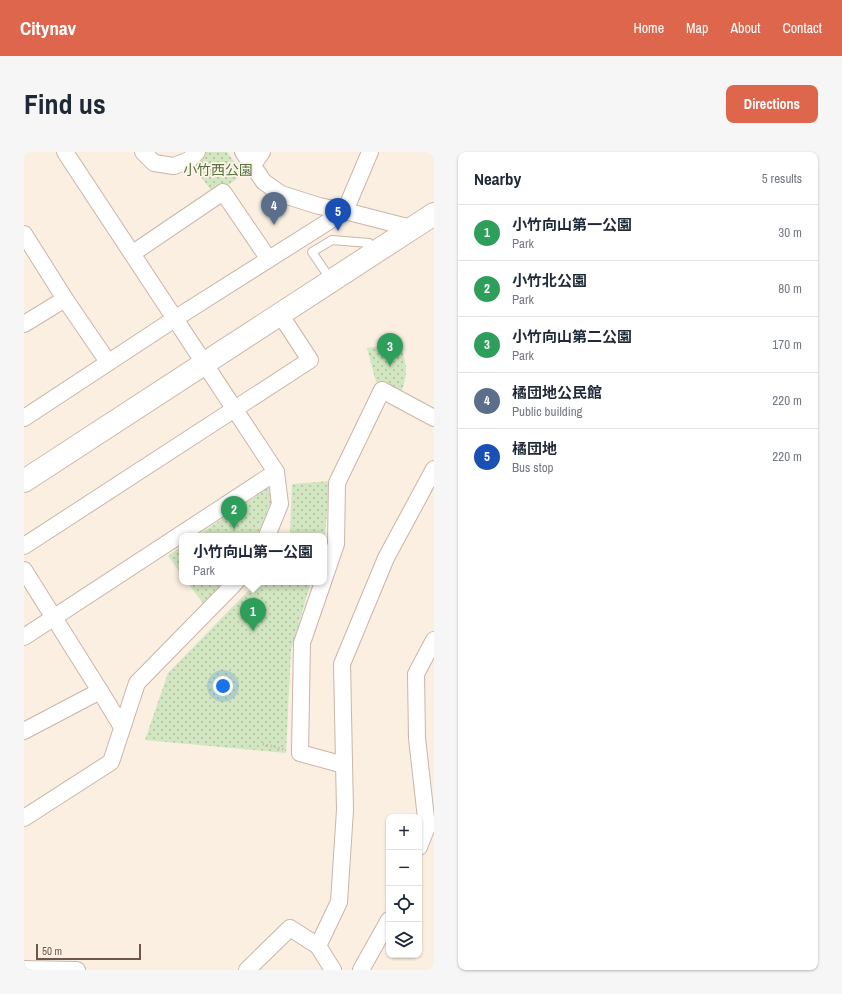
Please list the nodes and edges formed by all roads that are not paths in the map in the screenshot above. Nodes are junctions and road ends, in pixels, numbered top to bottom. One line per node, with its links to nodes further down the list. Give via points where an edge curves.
1 (65, 152): 12 (street)
2 (143, 152): 3 (street, via 154,163 174,166 189,160)
3 (197, 152)
4 (243, 152): 7 (street)
5 (262, 152): 7 (street)
6 (370, 152): 8 (street)
7 (253, 165): 8 (street, via 264,182 280,194)
8 (345, 211): 9 (street); 13 (street)
9 (427, 221): 11 (street)
10 (24, 234): 15 (street)
11 (375, 251): 14 (street); 14 (lane, via 369,244 332,240 312,252)
12 (133, 253): 13 (street, via 223,192); 17 (street)
13 (268, 258): 17 (street)
14 (331, 280): 16 (street)
15 (65, 299): 18 (street); 19 (street)
16 (280, 314): 20 (street); 21 (street, via 310,360)
17 (176, 318): 19 (street); 20 (street)
18 (24, 324)
19 (108, 362): 22 (street)
20 (204, 364): 21 (street); 26 (street)
21 (235, 409): 25 (street); 30 (street)
22 (24, 418)
23 (434, 418): 32 (street, via 382,390 337,483 336,544)
24 (434, 469): 41 (street, via 386,558 342,664)
25 (276, 472): 27 (street); 28 (street, via 280,504)
26 (24, 481)
27 (183, 533)
28 (268, 533)
29 (179, 535): 35 (street)
30 (24, 546)
31 (24, 570): 35 (street)
32 (327, 570)
33 (233, 585): 39 (street, via 137,683)
34 (322, 585): 41 (street, via 302,644 300,753)
35 (54, 617): 36 (street); 38 (street)
36 (24, 637)
37 (434, 640): 43 (street, via 416,674 417,738 427,827)
38 (100, 691): 39 (street); 40 (street)
39 (122, 727): 42 (street, via 111,762)
40 (24, 731)
41 (344, 765): 45 (street, via 345,810 339,902)
42 (24, 818)
43 (422, 840)
44 (388, 922): 50 (street)
45 (318, 946): 48 (street, via 290,928); 49 (street)
46 (24, 969): 47 (street)
47 (77, 970)
48 (247, 970)
49 (333, 970)
50 (361, 970)

